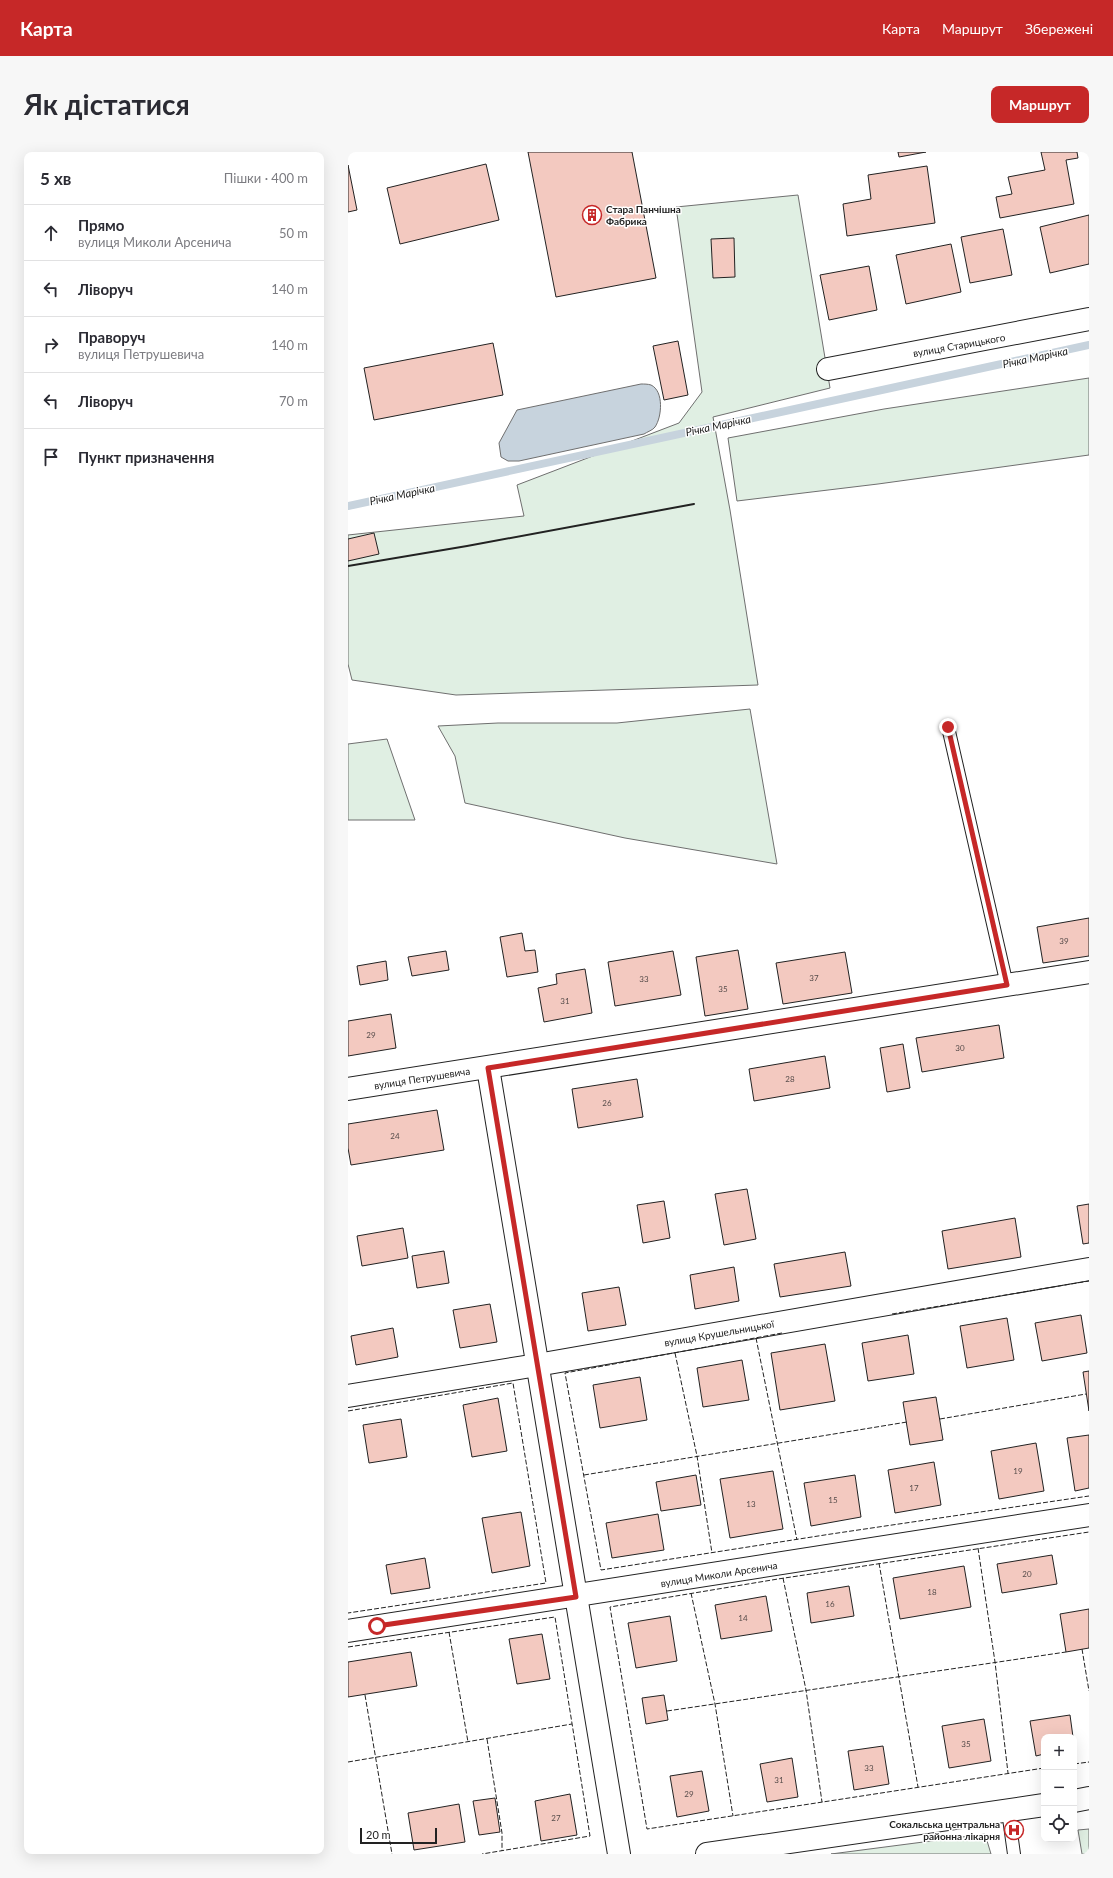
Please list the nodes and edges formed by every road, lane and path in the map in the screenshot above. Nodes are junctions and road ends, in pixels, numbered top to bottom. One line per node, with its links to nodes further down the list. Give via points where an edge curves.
1 (1089, 319): 2 (street, вулиця Старицького)
2 (828, 369)
3 (948, 727): 5 (lane)
4 (1089, 972): 5 (street, вулиця Петрушевича)
5 (1007, 985): 6 (street, вулиця Петрушевича)
6 (488, 1068): 7 (street, вулиця Петрушевича); 9 (street)
7 (348, 1089)
8 (1089, 1269): 9 (street, вулиця Крушельницької)
9 (537, 1365): 10 (street, вулиця Крушельницької); 12 (street)
10 (348, 1396)
11 (1089, 1515): 12 (street, вулиця Миколи Арсенича)
12 (576, 1597): 13 (street, вулиця Миколи Арсенича); 18 (street)
13 (348, 1631)
14 (1089, 1798): 15 (street)
15 (1077, 1800)
16 (1041, 1806): 17 (street)
17 (1008, 1811): 19 (street); 20 (lane)
18 (619, 1854)
19 (707, 1854)
20 (1014, 1854)

